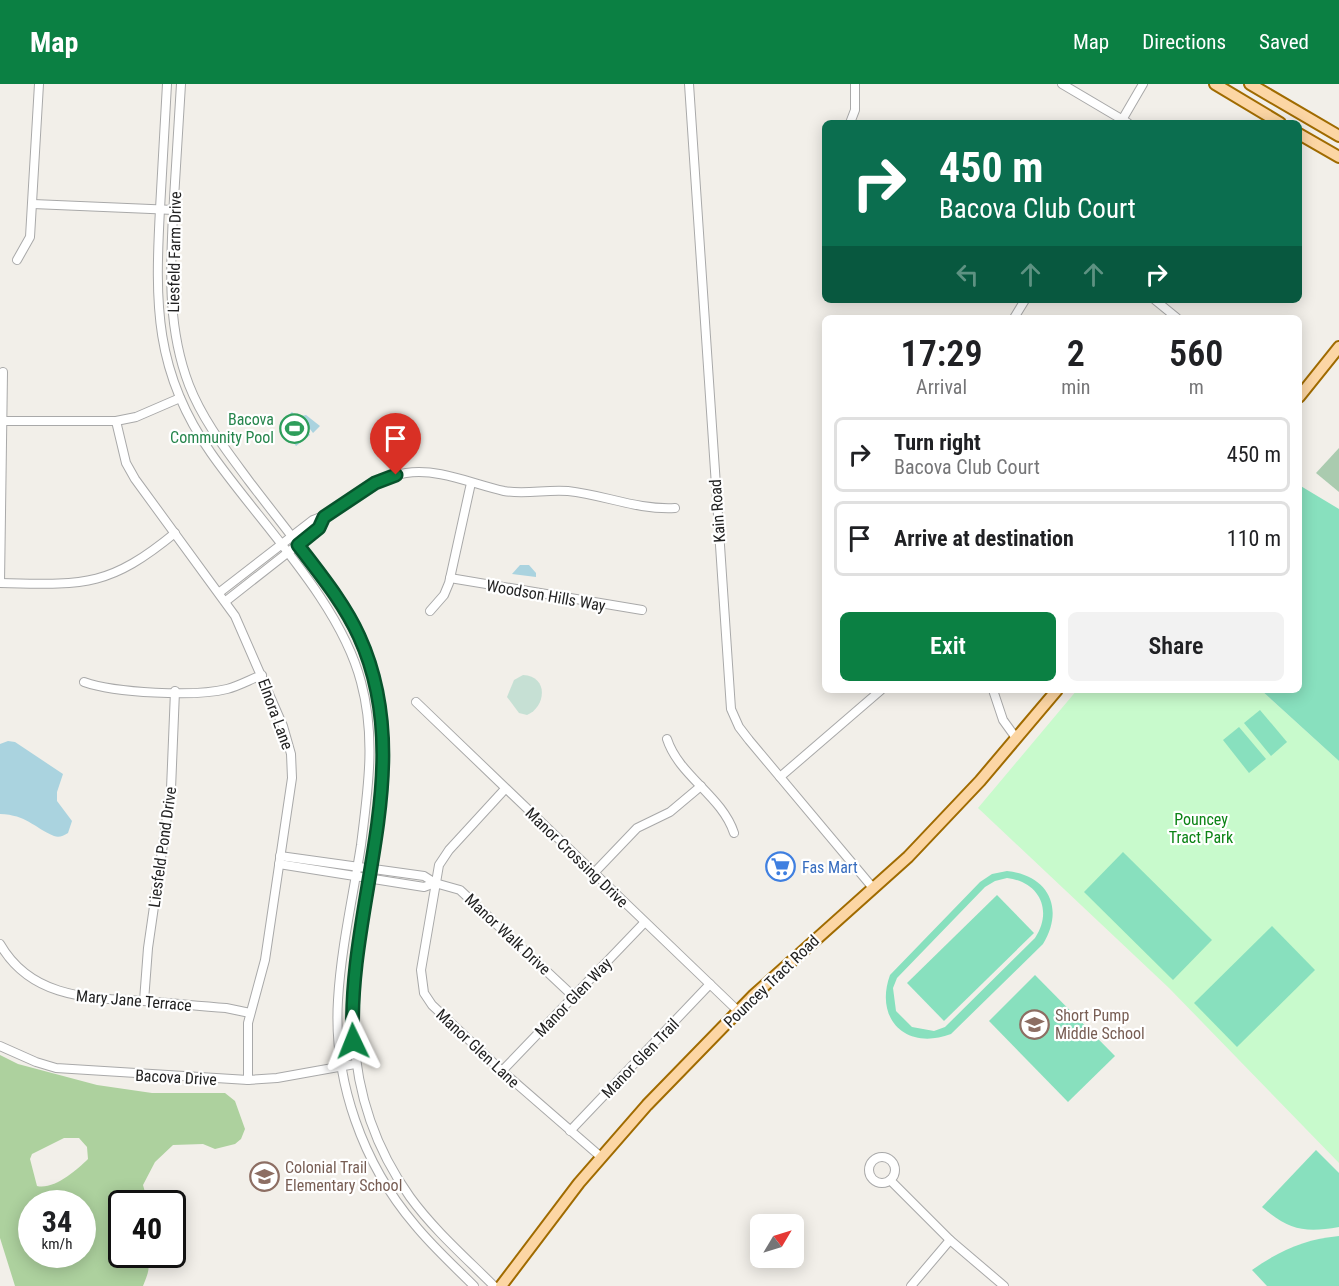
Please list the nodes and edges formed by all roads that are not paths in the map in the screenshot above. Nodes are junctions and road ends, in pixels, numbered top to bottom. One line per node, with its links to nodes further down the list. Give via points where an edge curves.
1 (39, 84): 17 (street)
2 (167, 84): 18 (street, Liesfeld Farm Drive)
3 (181, 84): 19 (street, Liesfeld Farm Drive)
4 (689, 84): 52 (street, Kain Road, via 729,701 739,727)
5 (855, 84): 10 (street)
6 (1062, 84): 11 (street)
7 (1143, 84): 12 (street)
8 (1215, 84): 13 (main road)
9 (1250, 84): 15 (main road)
10 (851, 120)
11 (1123, 120)
12 (1125, 120)
13 (1275, 120)
14 (1302, 136): 16 (main road)
15 (1339, 136)
16 (1339, 157)
17 (33, 204): 18 (street); 20 (street, via 30,237)
18 (160, 210): 19 (street); 26 (street, Liesfeld Farm Drive, via 158,308 165,352)
19 (174, 210): 33 (street, Liesfeld Farm Drive, via 171,308 190,386 219,440)
20 (17, 260)
21 (1159, 303): 22 (street)
22 (1173, 315)
23 (1339, 347): 25 (main road)
24 (3, 372): 27 (street)
25 (1302, 393)
26 (180, 398): 28 (street); 35 (street, Liesfeld Farm Drive, via 210,452)
27 (2, 421): 28 (street); 38 (street)
28 (116, 422): 32 (street, Elnora Lane, via 126,462)
29 (471, 483): 30 (street, via 506,491 568,491 639,507); 31 (street, via 436,474 405,473 375,483); 37 (street)
30 (675, 508)
31 (324, 517): 33 (street); 34 (street, via 319,528)
32 (175, 533): 38 (street, via 133,566 96,580 57,585); 39 (street, Elnora Lane)
33 (292, 537): 34 (street, Liesfeld Farm Drive); 35 (street)
34 (298, 545): 36 (street); 58 (street, Liesfeld Farm Drive, via 352,623 376,685 384,728 384,769)
35 (281, 546): 36 (street, Liesfeld Farm Drive); 39 (street)
36 (287, 554): 40 (street); 57 (street, Liesfeld Farm Drive, via 340,628 357,667 366,702 370,777)
37 (450, 578): 41 (street, Woodson Hills Way); 42 (street, via 444,595)
38 (0, 583)
39 (220, 592): 40 (street, Elnora Lane)
40 (226, 601): 43 (street, Elnora Lane)
41 (642, 610)
42 (430, 611)
43 (262, 675): 45 (street, via 227,689); 56 (street, Elnora Lane, via 291,754 292,778)
44 (84, 682): 45 (street, via 113,691)
45 (174, 692): 66 (street, Liesfeld Pond Drive, via 172,779)
46 (878, 693): 52 (street)
47 (994, 693): 50 (street, via 1003,720)
48 (1054, 693): 50 (main road, Pouncey Tract Road)
49 (416, 702): 54 (street, Manor Crossing Drive)
50 (1016, 738): 61 (main road, Pouncey Tract Road, via 948,816)
51 (667, 739): 53 (street, via 673,753)
52 (780, 777): 61 (street, Kain Road)
53 (701, 786): 55 (street, via 728,819); 59 (street, via 670,812 637,828)
54 (505, 789): 59 (street, Manor Crossing Drive); 60 (street, Manor Glen Lane, via 443,857)
55 (734, 833)
56 (280, 860): 57 (street, Manor Walk Drive); 68 (street, Elnora Lane, via 265,960)
57 (356, 872): 58 (street, Manor Walk Drive); 71 (street, Liesfeld Farm Drive, via 338,1004)
58 (369, 874): 60 (street, Manor Walk Drive, via 424,876); 70 (street, Liesfeld Farm Drive, via 354,974)
59 (593, 874): 62 (street, Manor Crossing Drive)
60 (435, 883): 65 (street, Manor Walk Drive, via 470,896); 72 (street, Manor Glen Lane, via 421,970 424,993)
61 (873, 888): 67 (main road, Pouncey Tract Road)
62 (644, 923): 64 (street, Manor Crossing Drive); 65 (street, Manor Glen Way)
63 (0, 944): 66 (street, Mary Jane Terrace, via 21,970 53,990 80,997)
64 (710, 984): 67 (street, Manor Crossing Drive); 74 (street, Manor Glen Trail)
65 (573, 996): 72 (street, Manor Glen Way)
66 (144, 1002): 68 (street, Mary Jane Terrace)
67 (738, 1011): 75 (main road, Pouncey Tract Road)
68 (250, 1013): 73 (street, Elnora Lane)
69 (0, 1046): 73 (street, Bacova Drive, via 36,1062 71,1070)
70 (355, 1064): 71 (street, Bacova Drive); 79 (street, Liesfeld Farm Drive, via 371,1122 401,1184 428,1220)
71 (342, 1066): 73 (street, Bacova Drive); 78 (street, Liesfeld Farm Drive, via 356,1123 382,1180 414,1225)
72 (502, 1071): 74 (street, Manor Glen Lane)
73 (248, 1080)
74 (570, 1131): 75 (street, Manor Glen Lane)
75 (601, 1156): 80 (main road, Pouncey Tract Road)
76 (890, 1180): 77 (street)
77 (950, 1240): 81 (street); 82 (street)
78 (474, 1286)
79 (494, 1286)
80 (501, 1286)
81 (911, 1286)
82 (1004, 1286)

